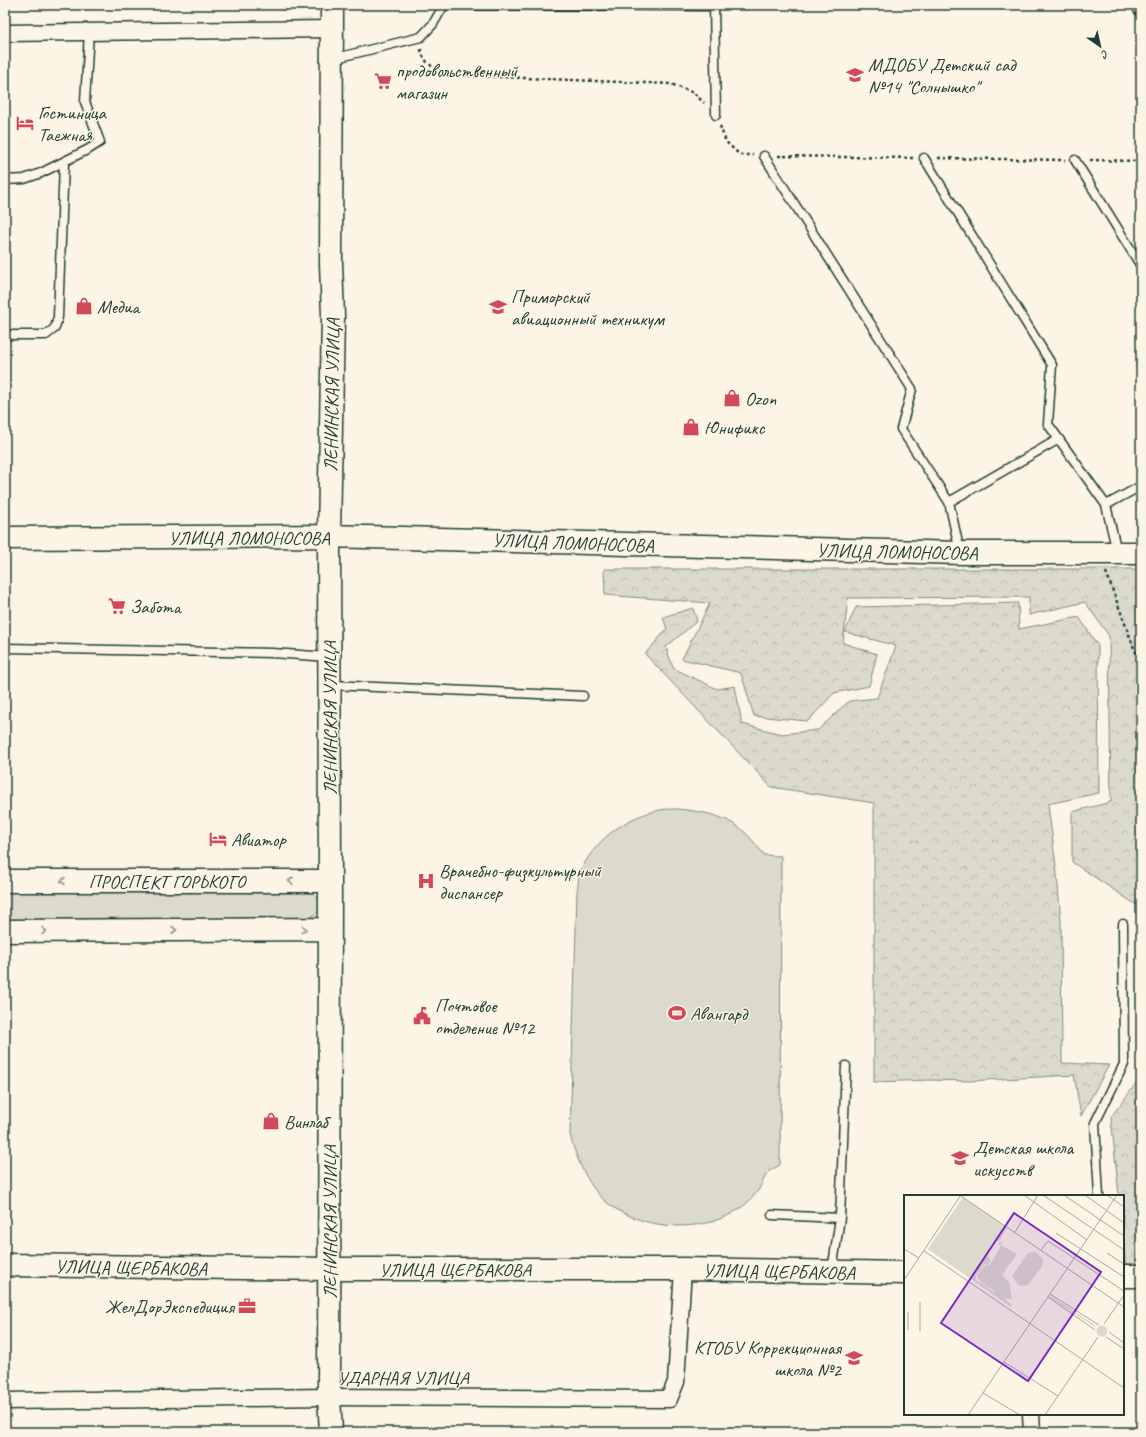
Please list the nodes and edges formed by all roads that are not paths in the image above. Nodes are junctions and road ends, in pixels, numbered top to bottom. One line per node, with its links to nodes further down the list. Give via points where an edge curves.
1 (332, 5): 4 (main road, ЛЕНИНСКАЯ УЛИЦА)
2 (444, 5): 3 (lane); 7 (lane, via 433,24 421,37)
3 (714, 6): 8 (lane)
4 (332, 29): 5 (street); 7 (main road, ЛЕНИНСКАЯ УЛИЦА)
5 (89, 32): 6 (street); 12 (lane, via 85,102 100,142)
6 (5, 33)
7 (332, 59): 20 (main road, ЛЕНИНСКАЯ УЛИЦА, via 333,316)
8 (716, 115)
9 (764, 156): 18 (lane, via 912,389 901,429)
10 (924, 158): 16 (lane, via 1052,364 1048,424)
11 (1075, 160): 14 (lane)
12 (64, 163): 13 (lane, via 24,178); 15 (lane, via 58,317 55,328 46,335)
13 (5, 180)
14 (1141, 266)
15 (5, 335)
16 (1059, 439): 18 (lane); 19 (lane)
17 (1141, 486): 19 (lane)
18 (949, 502): 22 (lane)
19 (1106, 505): 23 (lane)
20 (329, 536): 21 (main road, УЛИЦА ЛОМОНОСОВА); 22 (main road, УЛИЦА ЛОМОНОСОВА); 26 (main road, ЛЕНИНСКАЯ УЛИЦА)
21 (5, 538)
22 (960, 553): 23 (main road, УЛИЦА ЛОМОНОСОВА)
23 (1108, 553): 24 (main road, УЛИЦА ЛОМОНОСОВА)
24 (1141, 553)
25 (5, 648): 26 (lane, via 272,653)
26 (330, 657): 27 (main road, ЛЕНИНСКАЯ УЛИЦА)
27 (329, 685): 28 (lane); 30 (main road, ЛЕНИНСКАЯ УЛИЦА)
28 (583, 696)
29 (5, 881): 30 (main road, ПРОСПЕКТ ГОРЬКОГО, one-way to 29)
30 (330, 881): 32 (main road, ЛЕНИНСКАЯ УЛИЦА)
31 (1123, 924): 35 (lane, via 1124,1064 1095,1123)
32 (329, 929): 33 (main road, one-way to 32); 39 (main road, ЛЕНИНСКАЯ УЛИЦА)
33 (5, 931)
34 (846, 1066): 37 (lane)
35 (1099, 1195)
36 (772, 1215): 37 (lane)
37 (840, 1218): 41 (lane)
38 (5, 1265): 39 (main road, УЛИЦА ЩЕРБАКОВА)
39 (329, 1269): 40 (main road, УЛИЦА ЩЕРБАКОВА); 45 (main road, ЛЕНИНСКАЯ УЛИЦА)
40 (683, 1269): 41 (main road, УЛИЦА ЩЕРБАКОВА); 45 (street, УДАРНАЯ УЛИЦА, via 676,1382 669,1399)
41 (832, 1272): 42 (main road, УЛИЦА ЩЕРБАКОВА)
42 (904, 1273)
43 (1124, 1276): 44 (main road)
44 (1141, 1276)
45 (329, 1397): 46 (street, УДАРНАЯ УЛИЦА); 48 (main road, ЛЕНИНСКАЯ УЛИЦА)
46 (5, 1401)
47 (1031, 1415): 49 (street)
48 (330, 1432)
49 (1032, 1432)

